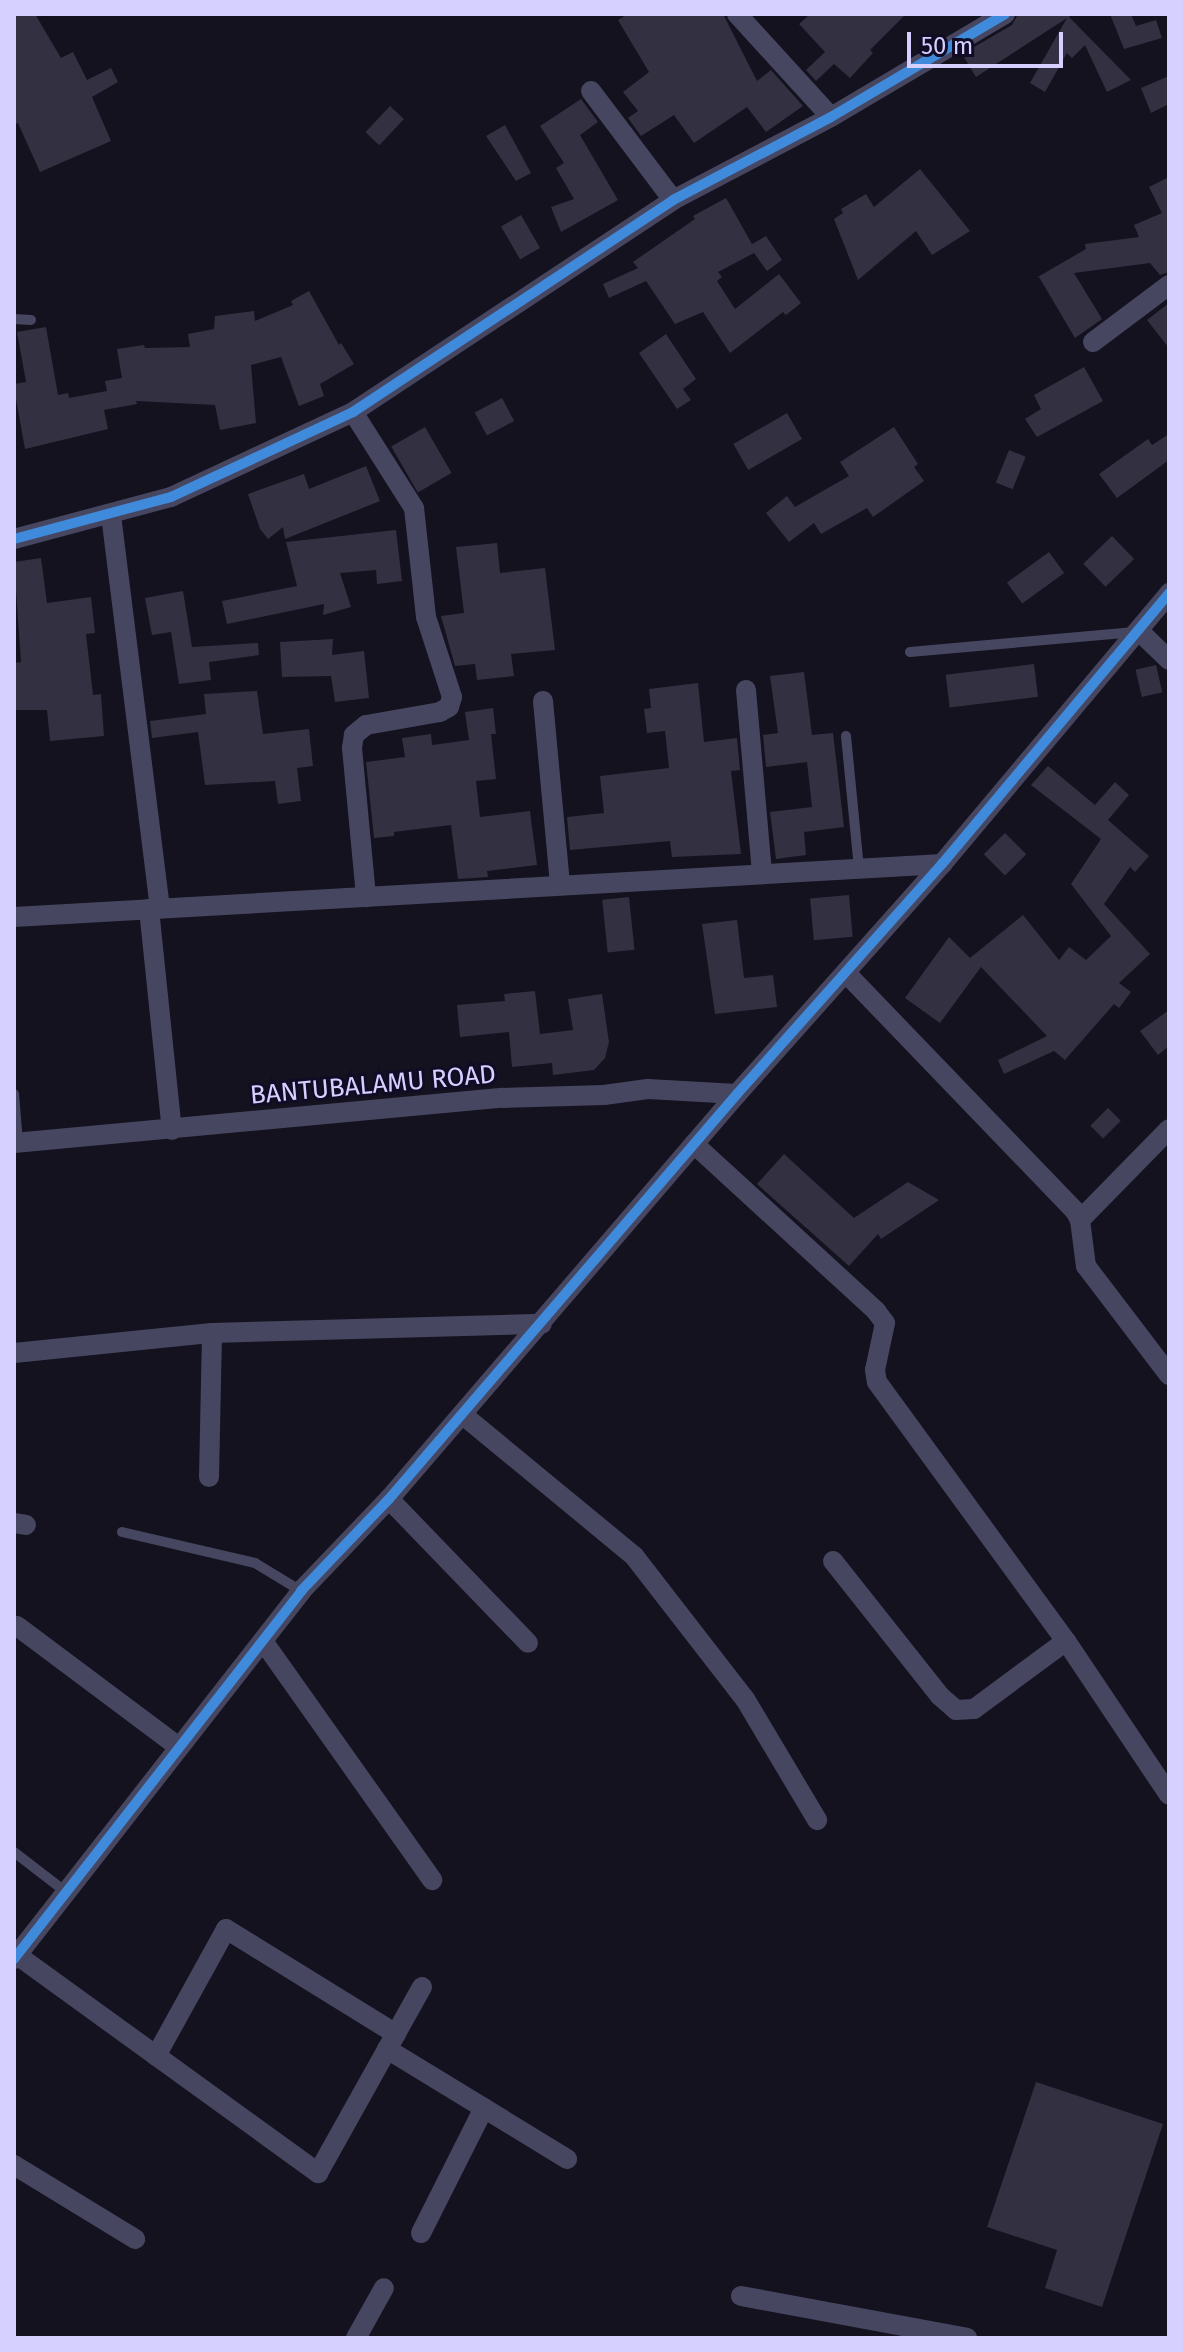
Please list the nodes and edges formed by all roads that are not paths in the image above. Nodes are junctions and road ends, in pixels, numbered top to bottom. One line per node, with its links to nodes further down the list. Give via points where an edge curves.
1 (737, 14): 4 (street)
2 (1003, 14): 4 (street)
3 (591, 91): 5 (street)
4 (831, 117): 5 (street)
5 (673, 200): 10 (street)
6 (1169, 285): 9 (street)
7 (14, 319): 8 (lane)
8 (31, 320)
9 (1093, 342)
10 (353, 412): 11 (street, via 205,484); 24 (street, via 414,508 426,617 452,697 440,712 366,725 354,735)
11 (111, 515): 12 (street); 25 (street)
12 (14, 539)
13 (1169, 593): 14 (street)
14 (1139, 631): 15 (lane); 16 (street); 20 (street)
15 (910, 652)
16 (1169, 660)
17 (746, 690): 22 (street)
18 (543, 701): 23 (street)
19 (846, 736): 21 (lane)
20 (942, 864): 21 (street); 27 (street)
21 (859, 868): 22 (street)
22 (762, 874): 23 (street)
23 (560, 885): 24 (street)
24 (366, 897): 25 (street)
25 (154, 909): 26 (street); 31 (street)
26 (14, 917)
27 (846, 973): 29 (street); 34 (street)
28 (14, 1094): 32 (lane)
29 (737, 1094): 31 (street, BANTUBALAMU ROAD, via 648,1089 503,1098); 33 (street)
30 (1169, 1129): 34 (street)
31 (172, 1130): 32 (street, BANTUBALAMU ROAD)
32 (16, 1143)
33 (694, 1144): 35 (street); 47 (street, via 885,1323 877,1382)
34 (1080, 1220): 38 (street, via 1086,1266)
35 (542, 1324): 36 (street); 39 (street)
36 (212, 1333): 37 (street); 40 (street)
37 (14, 1353)
38 (1169, 1375)
39 (463, 1415): 41 (street); 51 (street, via 634,1556 745,1699)
40 (209, 1477)
41 (389, 1499): 44 (street); 48 (street)
42 (122, 1532): 44 (lane, via 255,1563)
43 (833, 1561): 47 (street, via 940,1696 963,1712 991,1698)
44 (301, 1591): 46 (street)
45 (17, 1626): 49 (street)
46 (263, 1641): 49 (street); 53 (street)
47 (1066, 1641): 50 (street)
48 (528, 1643)
49 (179, 1747): 54 (street)
50 (1169, 1795)
51 (817, 1820)
52 (14, 1852): 54 (lane)
53 (432, 1880)
54 (66, 1892): 55 (street)
55 (16, 1957): 58 (street)
56 (422, 1987): 57 (street)
57 (392, 2042): 58 (street, via 226,1929); 58 (street, via 318,2173); 59 (street)
58 (156, 2056)
59 (484, 2108): 60 (street); 62 (street)
60 (567, 2159)
61 (14, 2165): 63 (street)
62 (421, 2233)
63 (135, 2239)
64 (384, 2288): 66 (street)
65 (741, 2296): 67 (street)
66 (356, 2338)
67 (967, 2338)

